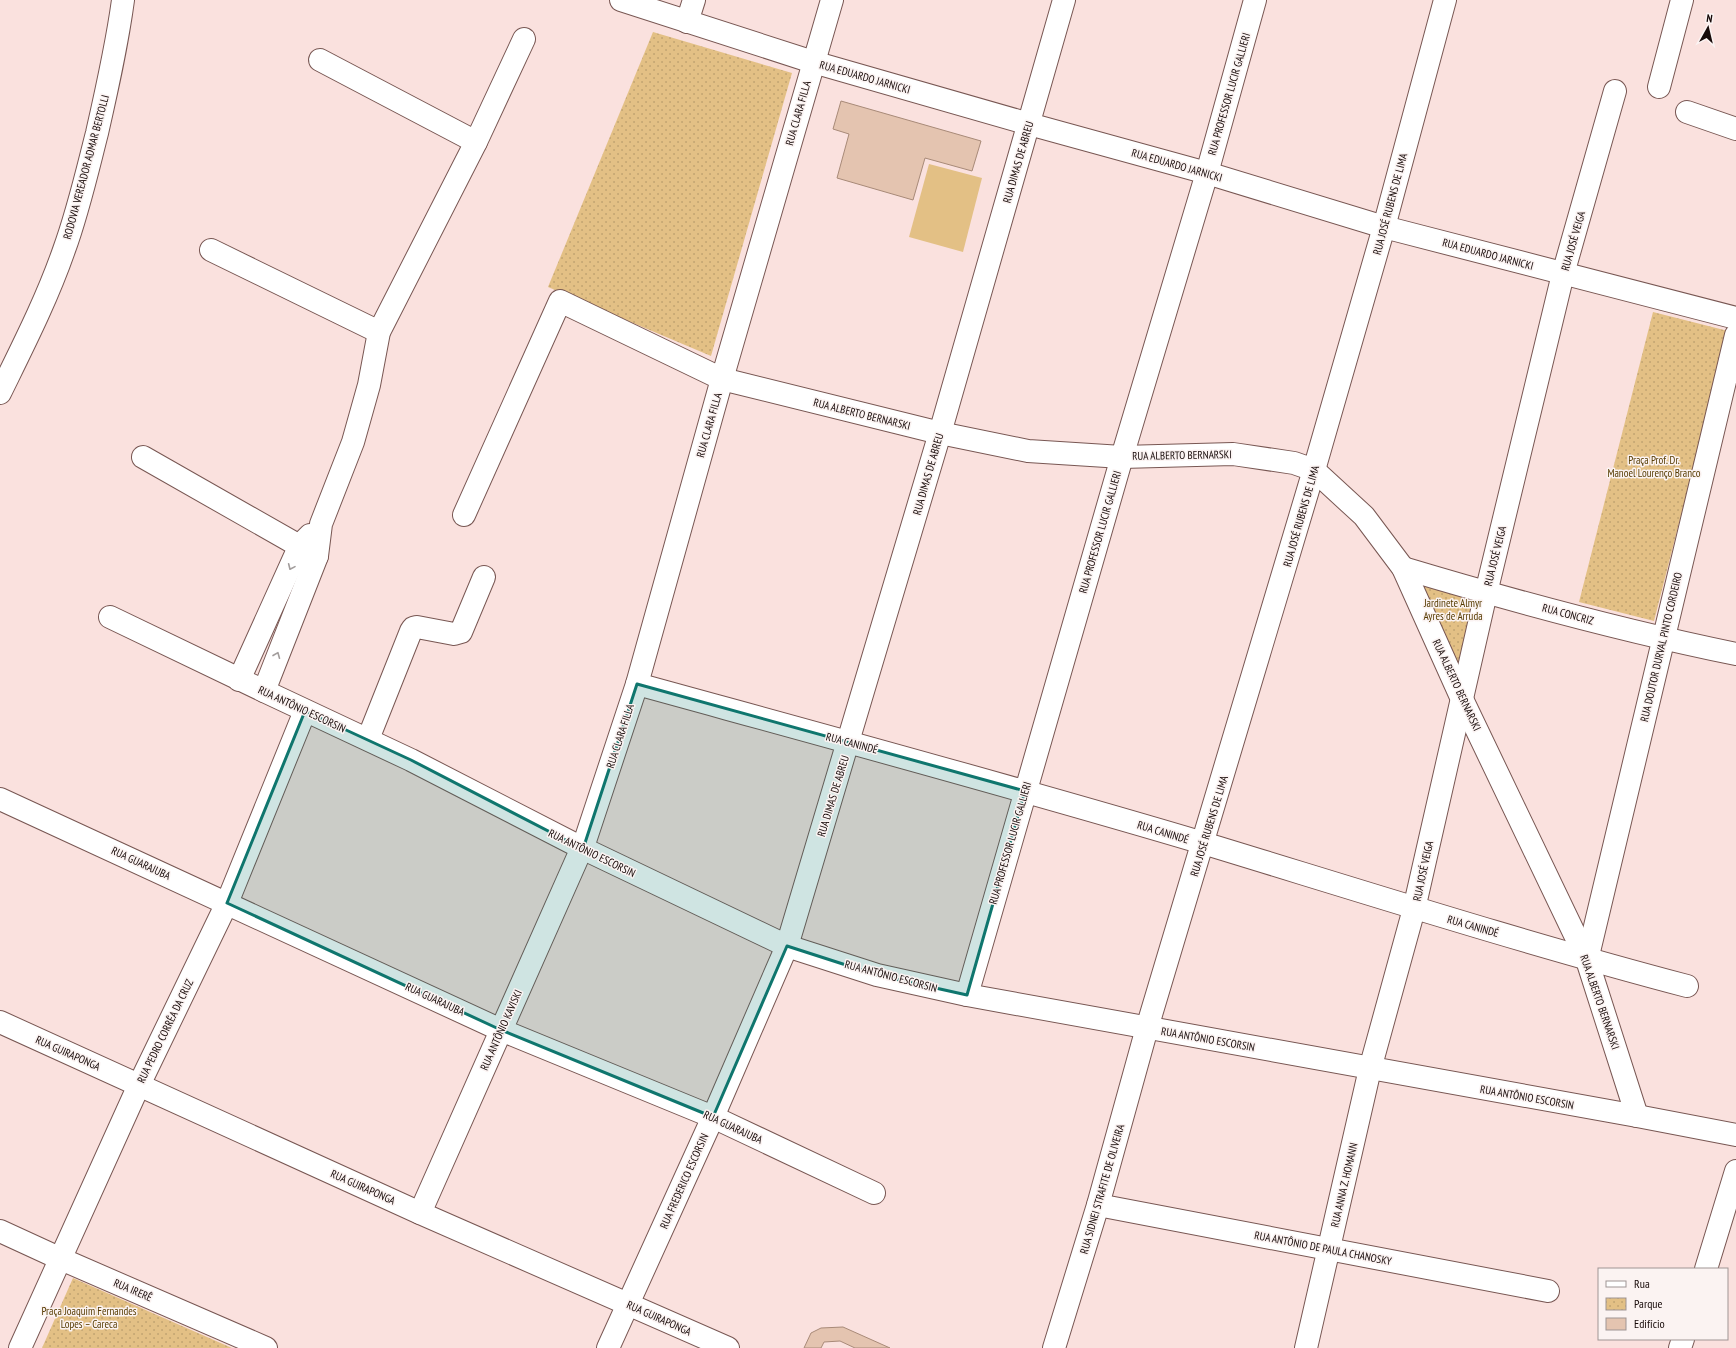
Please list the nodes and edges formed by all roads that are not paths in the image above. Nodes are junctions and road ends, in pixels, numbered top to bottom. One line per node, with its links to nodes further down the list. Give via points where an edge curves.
1 (123, 0): 27 (main road, RODOVIA VEREADOR ADMAR BERTOLLI, via 104,101 76,213 51,286)
2 (621, 0): 9 (main road, RUA EDUARDO JARNICKI)
3 (694, 0): 9 (main road)
4 (832, 0): 12 (main road, RUA CLARA FILLA)
5 (1064, 0): 16 (main road, RUA DIMAS DE ABREU)
6 (1256, 0): 19 (main road, RUA PROFESSOR LUCIR GALLIERI)
7 (1445, 0): 20 (main road, RUA JOSÉ RUBENS DE LIMA)
8 (1682, 0): 13 (main road)
9 (687, 22): 12 (main road, RUA EDUARDO JARNICKI)
10 (524, 39): 18 (main road)
11 (320, 60): 18 (main road)
12 (813, 62): 16 (main road, RUA EDUARDO JARNICKI); 26 (main road, RUA CLARA FILLA)
13 (1659, 87)
14 (1615, 91): 22 (main road, RUA JOSÉ VEIGA)
15 (1686, 112): 17 (main road)
16 (1029, 124): 19 (main road, RUA EDUARDO JARNICKI); 28 (main road, RUA DIMAS DE ABREU)
17 (1736, 129)
18 (476, 142): 24 (main road)
19 (1207, 173): 20 (main road, RUA EDUARDO JARNICKI); 30 (main road, RUA PROFESSOR LUCIR GALLIERI)
20 (1384, 227): 22 (main road, RUA EDUARDO JARNICKI); 31 (main road, RUA JOSÉ RUBENS DE LIMA)
21 (212, 250): 24 (main road)
22 (1563, 274): 23 (main road, RUA EDUARDO JARNICKI); 36 (main road, RUA JOSÉ VEIGA)
23 (1736, 318)
24 (379, 332): 33 (main road, via 353,442)
25 (1736, 335): 40 (main road, RUA DOUTOR DURVAL PINTO CORDEIRO)
26 (722, 379): 28 (main road, RUA ALBERTO BERNARSKI); 32 (main road, RUA ALBERTO BERNARSKI, via 560,301); 43 (main road, RUA CLARA FILLA)
27 (0, 393)
28 (940, 433): 30 (main road, RUA ALBERTO BERNARSKI, via 1028,451); 48 (main road, RUA DIMAS DE ABREU)
29 (142, 457): 33 (main road)
30 (1122, 457): 31 (main road, RUA ALBERTO BERNARSKI, via 1233,454 1294,463); 49 (main road, RUA PROFESSOR LUCIR GALLIERI)
31 (1314, 470): 34 (main road, RUA ALBERTO BERNARSKI, via 1364,516); 51 (main road, RUA JOSÉ RUBENS DE LIMA)
32 (464, 515)
33 (309, 550): 38 (main road, one-way to 38); 39 (main road)
34 (1403, 568): 36 (main road, RUA CONCRIZ); 45 (main road, RUA ALBERTO BERNARSKI)
35 (484, 577): 47 (main road, via 461,632 454,634 413,628)
36 (1486, 593): 40 (main road, RUA CONCRIZ); 45 (main road, RUA JOSÉ VEIGA)
37 (110, 617): 42 (main road, RUA ANTÔNIO ESCORSIN)
38 (268, 617): 39 (main road); 42 (main road)
39 (289, 626): 44 (main road, one-way to 39)
40 (1663, 639): 41 (main road, RUA CONCRIZ); 56 (main road, RUA DOUTOR DURVAL PINTO CORDEIRO)
41 (1736, 654)
42 (239, 680): 44 (main road, RUA ANTÔNIO ESCORSIN)
43 (637, 684): 48 (main road, RUA CANINDÉ); 52 (main road, RUA CLARA FILLA)
44 (264, 691): 46 (main road, RUA ANTÔNIO ESCORSIN)
45 (1461, 697): 54 (main road, RUA JOSÉ VEIGA); 56 (main road, RUA ALBERTO BERNARSKI)
46 (305, 711): 47 (main road, RUA ANTÔNIO ESCORSIN); 53 (main road, RUA PEDRO CORRÊA DA CRUZ)
47 (368, 740): 52 (main road, RUA ANTÔNIO ESCORSIN)
48 (849, 742): 49 (main road, RUA CANINDÉ); 55 (main road, RUA DIMAS DE ABREU)
49 (1025, 791): 51 (main road, RUA CANINDÉ); 58 (main road, RUA PROFESSOR LUCIR GALLIERI)
50 (0, 799): 53 (main road, RUA GUARAJUBA)
51 (1204, 844): 54 (main road, RUA CANINDÉ); 60 (main road, RUA JOSÉ RUBENS DE LIMA)
52 (582, 848): 55 (main road, RUA ANTÔNIO ESCORSIN); 61 (main road, RUA ANTÔNIO KAVISKI)
53 (227, 902): 61 (main road, RUA GUARAJUBA); 63 (main road, RUA PEDRO CORRÊA DA CRUZ)
54 (1414, 909): 56 (main road, RUA CANINDÉ); 62 (main road, RUA JOSÉ VEIGA)
55 (787, 946): 58 (main road, RUA ANTÔNIO ESCORSIN, via 877,975); 65 (main road, RUA FREDERICO ESCORSIN)
56 (1587, 960): 57 (main road, RUA CANINDÉ); 64 (main road, RUA ALBERTO BERNARSKI)
57 (1687, 986)
58 (967, 995): 60 (main road, RUA ANTÔNIO ESCORSIN)
59 (0, 1022): 63 (main road, RUA GUIRAPONGA)
60 (1147, 1028): 62 (main road, RUA ANTÔNIO ESCORSIN); 69 (main road, RUA SIDNEI STRAFITE DE OLIVEIRA)
61 (501, 1030): 65 (main road, RUA GUARAJUBA); 70 (main road, RUA ANTÔNIO KAVISKI)
62 (1370, 1069): 64 (main road, RUA ANTÔNIO ESCORSIN); 72 (main road, RUA ANNA Z. HOMANN)
63 (139, 1085): 70 (main road, RUA GUIRAPONGA); 73 (main road, RUA PEDRO CORRÊA DA CRUZ)
64 (1637, 1116): 66 (main road, RUA ANTÔNIO ESCORSIN)
65 (713, 1118): 68 (main road, RUA GUARAJUBA); 76 (main road, RUA FREDERICO ESCORSIN)
66 (1736, 1135)
67 (1736, 1171): 74 (main road)
68 (874, 1193)
69 (1098, 1205): 72 (main road, RUA ANTÔNIO DE PAULA CHANOSKY); 81 (main road, RUA SIDNEI STRAFITE DE OLIVEIRA)
70 (420, 1212): 76 (main road, RUA GUIRAPONGA)
71 (0, 1231): 73 (main road, RUA IRERÊ)
72 (1329, 1249): 75 (main road, RUA ANTÔNIO DE PAULA CHANOSKY); 82 (main road, RUA ANNA Z. HOMANN)
73 (61, 1259): 77 (main road, RUA PEDRO CORRÊA DA CRUZ); 78 (main road, RUA IRERÊ)
74 (1706, 1268)
75 (1548, 1291)
76 (628, 1304): 79 (main road, RUA FREDERICO ESCORSIN); 80 (main road, RUA GUIRAPONGA)
77 (20, 1348)
78 (266, 1348)
79 (608, 1348)
80 (728, 1348)
81 (1054, 1348)
82 (1306, 1348)

